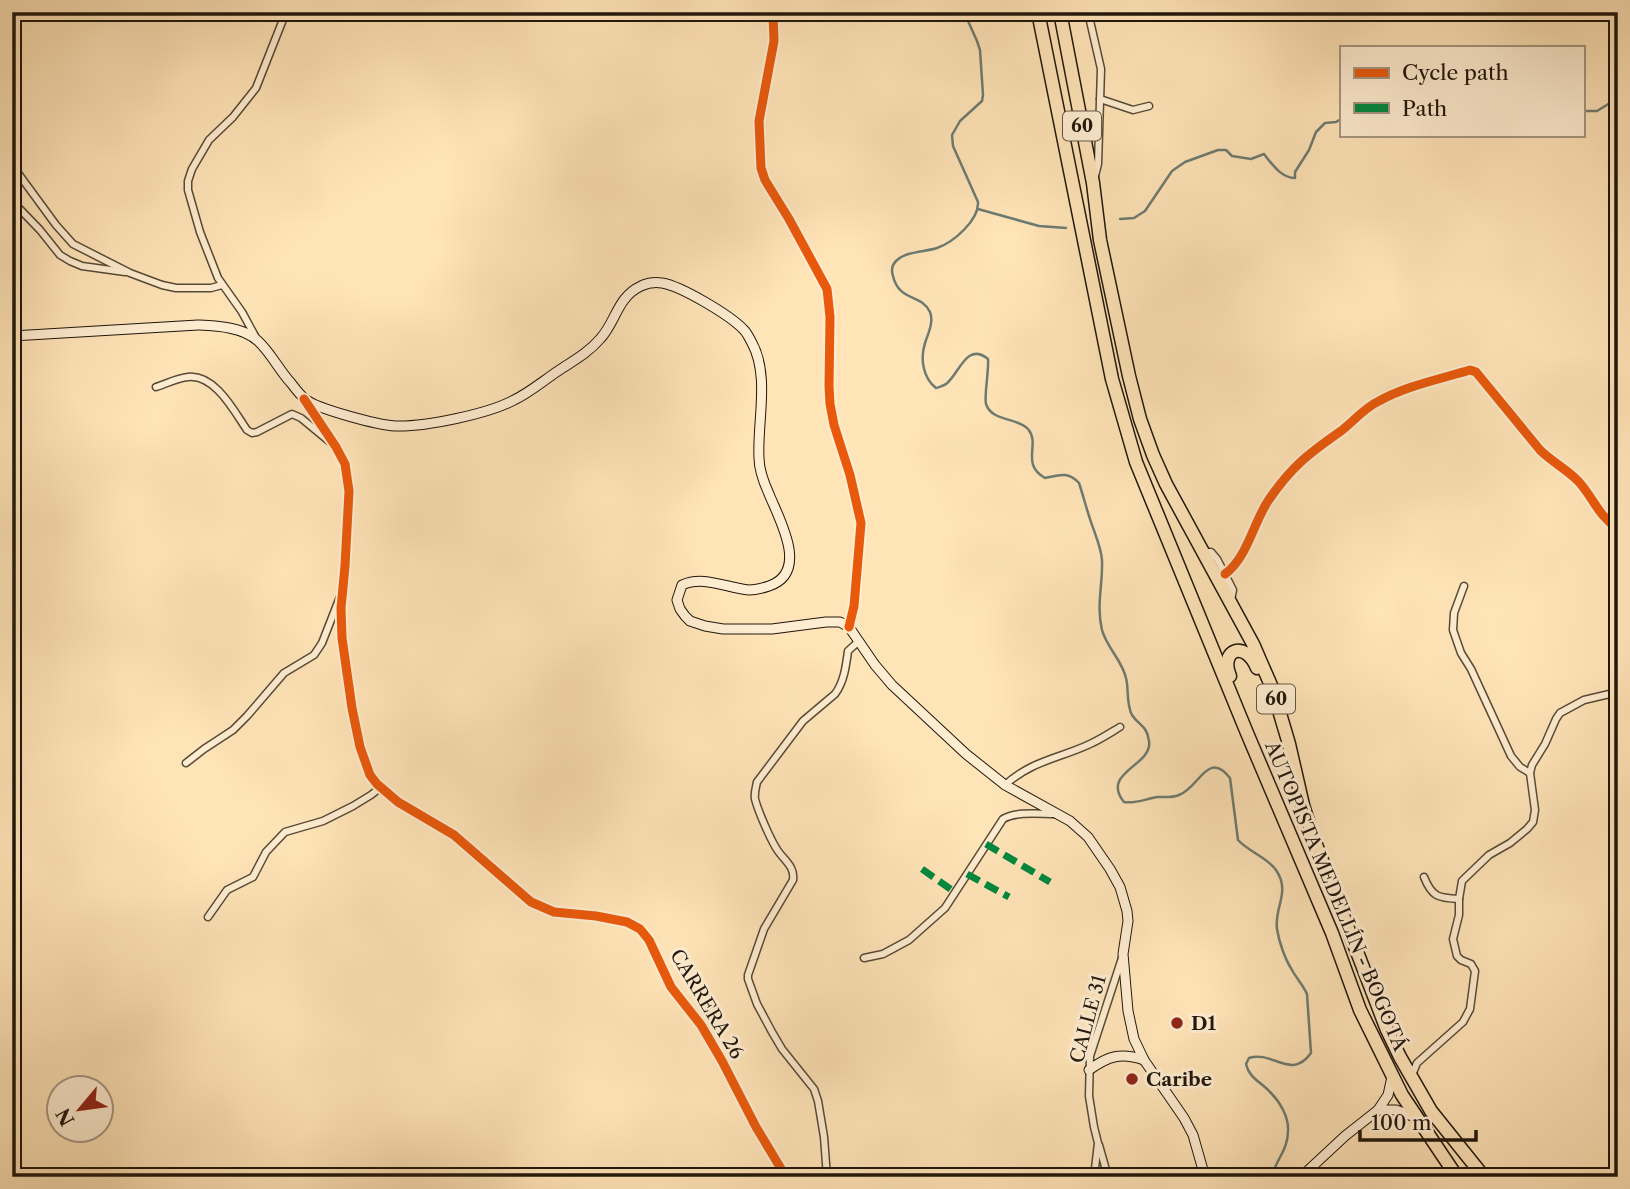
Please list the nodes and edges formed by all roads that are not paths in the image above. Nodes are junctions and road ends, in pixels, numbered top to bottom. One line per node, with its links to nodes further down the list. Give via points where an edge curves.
1 (286, 12): 12 (street, via 256,88 209,140 188,181 200,232)
2 (773, 12): 24 (street, via 774,41 759,121 761,168 827,289 830,404 861,523)
3 (1038, 12): 28 (highway, AUTOPISTA MEDELLÍN - BOGOTÁ / 60, via 1123,420 1147,493)
4 (1060, 12): 9 (highway, AUTOPISTA MEDELLÍN - BOGOTÁ / 60)
5 (1088, 12): 6 (street, via 1101,69)
6 (1100, 99): 7 (street, via 1133,110); 9 (street)
7 (1149, 106)
8 (12, 165): 11 (street, via 73,244)
9 (1093, 183): 19 (highway, AUTOPISTA MEDELLÍN - BOGOTÁ / 60, via 1100,240 1140,419 1166,484)
10 (12, 201): 11 (street, via 69,261)
11 (130, 273): 12 (street, via 176,288)
12 (222, 285): 14 (street)
13 (12, 336): 14 (main road, via 198,325 237,330)
14 (257, 339): 16 (main road)
15 (156, 387): 17 (street, via 188,377 203,379 220,392 252,433 292,414)
16 (304, 398): 17 (street); 24 (main road, via 314,405 395,426 485,411 514,400 590,349 631,292 644,285 669,285 725,315 753,344 762,377 759,460 790,558 783,578 762,588 693,580 682,585 677,600 680,609 690,621 723,629 825,622)
17 (336, 447): 22 (street, via 345,464 349,491)
18 (1618, 529): 20 (street, via 1470,370 1380,400 1304,457 1262,510 1238,560)
19 (1204, 552): 20 (street, via 1214,555); 23 (highway, AUTOPISTA MEDELLÍN - BOGOTÁ / 60)
20 (1225, 574): 23 (street, via 1233,590)
21 (1464, 586): 31 (street, via 1453,630 1461,653 1511,756)
22 (343, 588): 30 (street, via 314,655 284,673 240,723); 33 (street, via 342,638 352,708 370,775)
23 (1230, 602): 29 (highway, AUTOPISTA MEDELLÍN - BOGOTÁ / 60, via 1269,678)
24 (849, 627): 25 (main road)
25 (859, 641): 32 (main road, via 892,685); 48 (street, via 848,651 839,689 803,721 755,790 778,852 794,875 764,929 748,975 749,985 782,1049 814,1089)
26 (1618, 692): 31 (street, via 1560,713)
27 (1120, 727): 32 (street, via 1032,765)
28 (1247, 733): 29 (highway, via 1248,718 1227,664 1231,654 1241,651 1254,661 1278,733); 42 (highway, AUTOPISTA MEDELLÍN - BOGOTÁ / 60)
29 (1289, 744): 43 (highway, AUTOPISTA MEDELLÍN - BOGOTÁ / 60, via 1324,868 1387,1030)
30 (187, 763)
31 (1530, 773): 36 (street, via 1533,822 1462,881)
32 (1005, 785): 34 (main road)
33 (381, 787): 37 (street, via 323,821 285,832 266,852 253,877 227,890); 47 (street, CARRERA 26, via 454,835 531,902 554,912 627,922 640,929 671,987 701,1025)
34 (1058, 814): 38 (main road, via 1088,836 1120,887 1128,921); 39 (street, via 1003,819 945,908 909,940)
35 (1424, 877): 36 (street, via 1434,894)
36 (1459, 899): 43 (street, via 1453,939 1457,956 1475,971 1470,1009 1462,1023 1417,1063)
37 (208, 917)
38 (1124, 954): 40 (main road, via 1130,1024); 41 (street, CALLE 31)
39 (864, 958)
40 (1144, 1060): 41 (main road, via 1110,1057); 51 (main road, via 1193,1135)
41 (1089, 1070): 46 (street, CALLE 31)
42 (1392, 1077): 44 (main road); 45 (highway, AUTOPISTA MEDELLÍN - BOGOTÁ / 60)
43 (1412, 1079): 54 (highway, AUTOPISTA MEDELLÍN - BOGOTÁ / 60, via 1431,1111)
44 (1378, 1111): 45 (main road, via 1396,1110); 52 (main road)
45 (1415, 1117): 53 (highway, AUTOPISTA MEDELLÍN - BOGOTÁ / 60)
46 (1098, 1143): 49 (street, CALLE 31); 50 (street)
47 (786, 1177)
48 (827, 1177)
49 (1094, 1177)
50 (1108, 1177)
51 (1205, 1177)
52 (1301, 1177)
53 (1457, 1177)
54 (1484, 1177)

